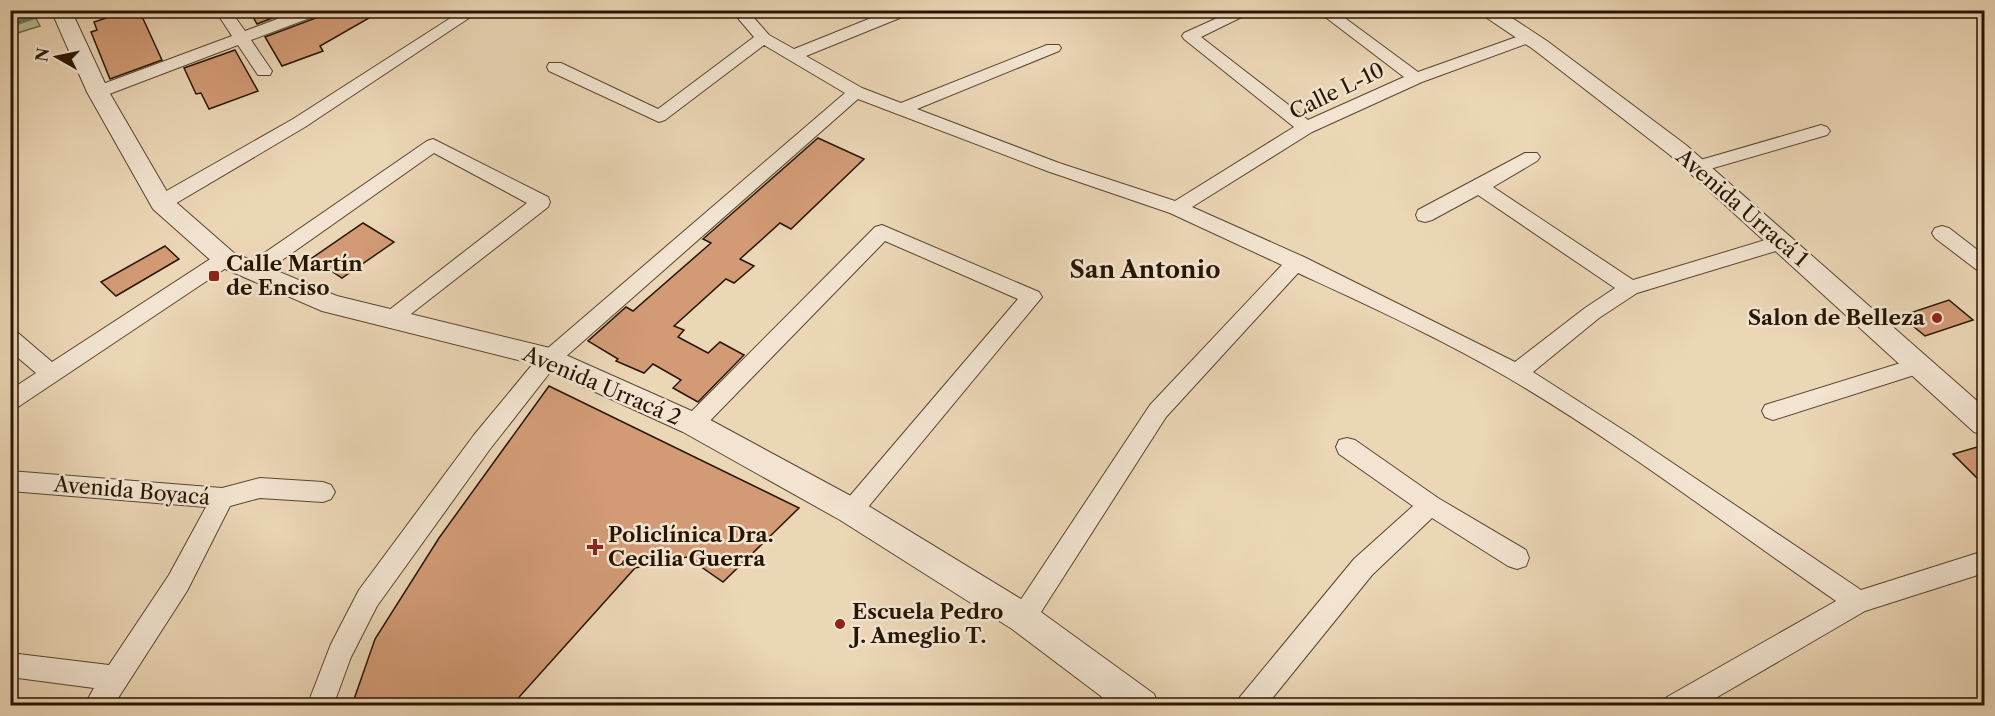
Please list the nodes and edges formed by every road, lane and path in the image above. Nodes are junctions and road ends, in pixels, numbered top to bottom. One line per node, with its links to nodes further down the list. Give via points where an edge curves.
1 (61, 10): 18 (street, Avenida Urracá 2)
2 (222, 10): 12 (street)
3 (317, 10): 12 (street)
4 (474, 10): 26 (street, via 299,123)
5 (738, 10): 10 (street)
6 (906, 10): 14 (street)
7 (1249, 10): 21 (street, via 1190,36)
8 (1323, 10): 17 (street)
9 (1485, 10): 11 (street, Avenida Urracá 1)
10 (763, 38): 14 (street); 15 (street, via 659,116)
11 (1528, 38): 17 (street, Calle L-10); 24 (street, Avenida Urracá 1)
12 (241, 40): 16 (street); 18 (street)
13 (1053, 48): 20 (street)
14 (792, 56): 19 (street)
15 (555, 67)
16 (264, 70)
17 (1416, 78): 21 (street, Calle L-10)
18 (98, 92): 26 (street, Avenida Urracá 2)
19 (856, 92): 20 (street); 38 (street)
20 (902, 109): 27 (street)
21 (1306, 128): 27 (street, Calle L-10)
22 (1821, 131): 24 (street)
23 (1531, 157): 25 (street)
24 (1696, 167): 30 (street, Avenida Urracá 1)
25 (1479, 188): 28 (street); 35 (street)
26 (161, 203): 31 (street, Avenida Urracá 2)
27 (1177, 208): 32 (street)
28 (1425, 215)
29 (1942, 233): 33 (street)
30 (1782, 242): 35 (street); 39 (street, Avenida Urracá 1)
31 (221, 256): 34 (street, Avenida Urracá 2); 40 (street)
32 (1297, 262): 41 (street); 56 (street, via 1158,411)
33 (1984, 265)
34 (251, 272): 36 (street, Avenida Urracá 2, via 331,304); 36 (street, via 433,145 541,202)
35 (1630, 288): 41 (street)
36 (391, 319): 38 (street, Avenida Urracá 2)
37 (10, 338): 40 (street)
38 (548, 360): 46 (street, Avenida Urracá 2); 60 (street, via 482,442 368,598 340,653)
39 (1920, 365): 44 (street); 45 (street, Avenida Urracá 1)
40 (46, 371): 42 (street); 43 (street)
41 (1517, 373): 55 (street)
42 (10, 388)
43 (10, 401)
44 (1773, 411)
45 (1984, 423)
46 (693, 424): 52 (street, Avenida Urracá 2); 52 (street, via 882,232 1032,297)
47 (1347, 447): 51 (street)
48 (10, 481): 50 (street, Avenida Boyacá)
49 (323, 492): 50 (street, Avenida Boyacá, via 260,488)
50 (222, 498): 58 (street, via 178,583)
51 (1431, 505): 53 (street); 62 (street, via 1364,567)
52 (851, 511): 56 (street, Avenida Urracá 2)
53 (1517, 558)
54 (1984, 562): 55 (street)
55 (1858, 602): 63 (street)
56 (1023, 618): 61 (street, Avenida Urracá 2)
57 (10, 665): 58 (street)
58 (116, 678): 59 (street)
59 (97, 705)
60 (320, 705)
61 (1143, 705)
62 (1249, 705)
63 (1676, 705)

